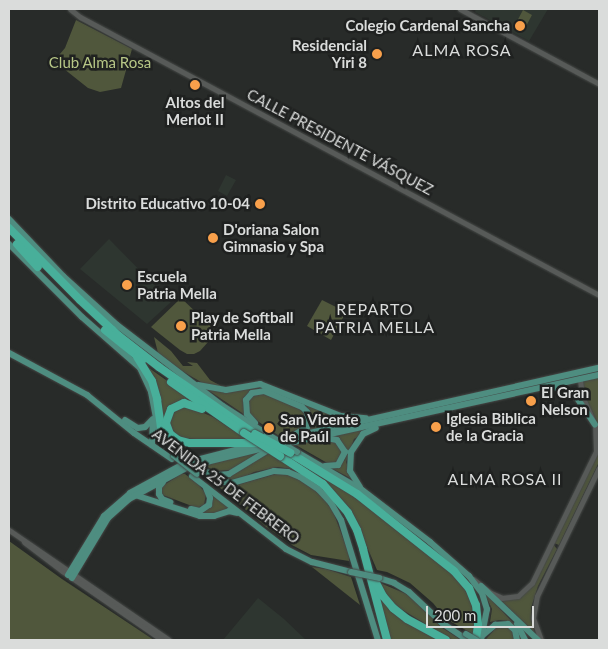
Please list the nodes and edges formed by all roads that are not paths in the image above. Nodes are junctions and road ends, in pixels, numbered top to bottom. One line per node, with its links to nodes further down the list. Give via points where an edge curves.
1 (70, 9): 8 (street, CALLE PRESIDENTE VÁSQUEZ)
2 (460, 9): 3 (street)
3 (599, 84)
4 (9, 219): 11 (main road, via 94,306)
5 (9, 228): 27 (highway, bridge, via 119,336 255,434)
6 (9, 235): 9 (highway, via 78,307)
7 (9, 244): 17 (main road, via 82,317 135,361 149,384)
8 (599, 295)
9 (130, 351): 21 (highway); 28 (highway, via 152,381 161,426)
10 (9, 353): 13 (main road, AVENIDA 25 DE FEBRERO)
11 (169, 367): 18 (main road, via 204,387 226,390 260,384 350,418); 22 (main road)
12 (599, 368): 18 (main road)
13 (54, 376): 19 (main road, AVENIDA 25 DE FEBRERO, via 84,389); 25 (main road, AVENIDA 25 DE FEBRERO, via 98,403 134,433)
14 (599, 376): 15 (main road)
15 (580, 380): 16 (main road); 20 (street, via 582,396)
16 (549, 387): 18 (main road); 20 (main road, via 567,391 577,398)
17 (154, 416): 19 (main road, via 145,427 138,428); 25 (main road); 28 (main road, via 161,434)
18 (395, 417): 23 (main road); 24 (main road); 35 (main road, via 368,431 354,445 349,458 350,471)
19 (125, 420): 25 (main road, AVENIDA 25 DE FEBRERO)
20 (595, 424): 46 (street, via 596,444 592,460 528,589 518,596 502,598)
21 (244, 434): 22 (highway, via 189,403 171,409 166,418 167,428 178,440 200,443); 43 (highway, bridge, via 323,484 339,500 357,530)
22 (267, 438): 23 (main road); 23 (main road, via 245,409 246,400 256,391 302,406 307,412 307,427); 27 (main road, bridge); 45 (main road, via 185,463 130,492 104,516)
23 (286, 438)
24 (300, 441): 26 (main road); 29 (main road, via 330,437 342,444 345,456 338,465)
25 (152, 443): 28 (main road, AVENIDA 25 DE FEBRERO)
26 (277, 446): 31 (main road, via 229,474); 32 (main road, via 206,461)
27 (293, 452): 29 (main road); 34 (highway)
28 (176, 455): 31 (main road, bridge); 31 (main road, AVENIDA 25 DE FEBRERO)
29 (321, 465): 35 (main road)
30 (599, 468): 57 (street, via 537,596 533,618)
31 (197, 474): 33 (main road, AVENIDA 25 DE FEBRERO); 38 (main road, AVENIDA 25 DE FEBRERO); 52 (main road, via 232,483 274,471 288,472 319,490 341,520)
32 (166, 478): 36 (main road); 37 (main road, via 159,489)
33 (206, 486): 37 (main road, via 210,502 200,511); 38 (main road, AVENIDA 25 DE FEBRERO)
34 (344, 486): 39 (highway, via 349,486 386,512); 49 (highway, via 399,526 463,580 476,605)
35 (362, 490): 39 (main road)
36 (137, 494): 37 (main road); 40 (main road, via 200,516); 45 (main road, via 108,518)
37 (165, 500)
38 (225, 500): 40 (main road); 41 (main road, AVENIDA 25 DE FEBRERO); 44 (main road, AVENIDA 25 DE FEBRERO, via 295,550)
39 (391, 511): 46 (main road)
40 (214, 516): 41 (main road, via 232,511)
41 (246, 518): 44 (main road, AVENIDA 25 DE FEBRERO, via 299,557)
42 (9, 530): 45 (street)
43 (368, 568): 53 (highway); 54 (highway, via 392,608)
44 (350, 570): 48 (main road, AVENIDA 25 DE FEBRERO, bridge, via 378,576 411,589)
45 (72, 574): 50 (street); 51 (street)
46 (469, 576): 47 (main road); 49 (main road, via 482,593 487,609)
47 (509, 613): 56 (main road); 57 (main road)
48 (466, 638): 49 (main road, bridge)
49 (479, 639): 55 (main road, via 495,625 508,624 515,630)
50 (162, 640)
51 (169, 640)
52 (378, 640)
53 (387, 640)
54 (446, 640)
55 (516, 640)
56 (525, 640)
57 (540, 640)

